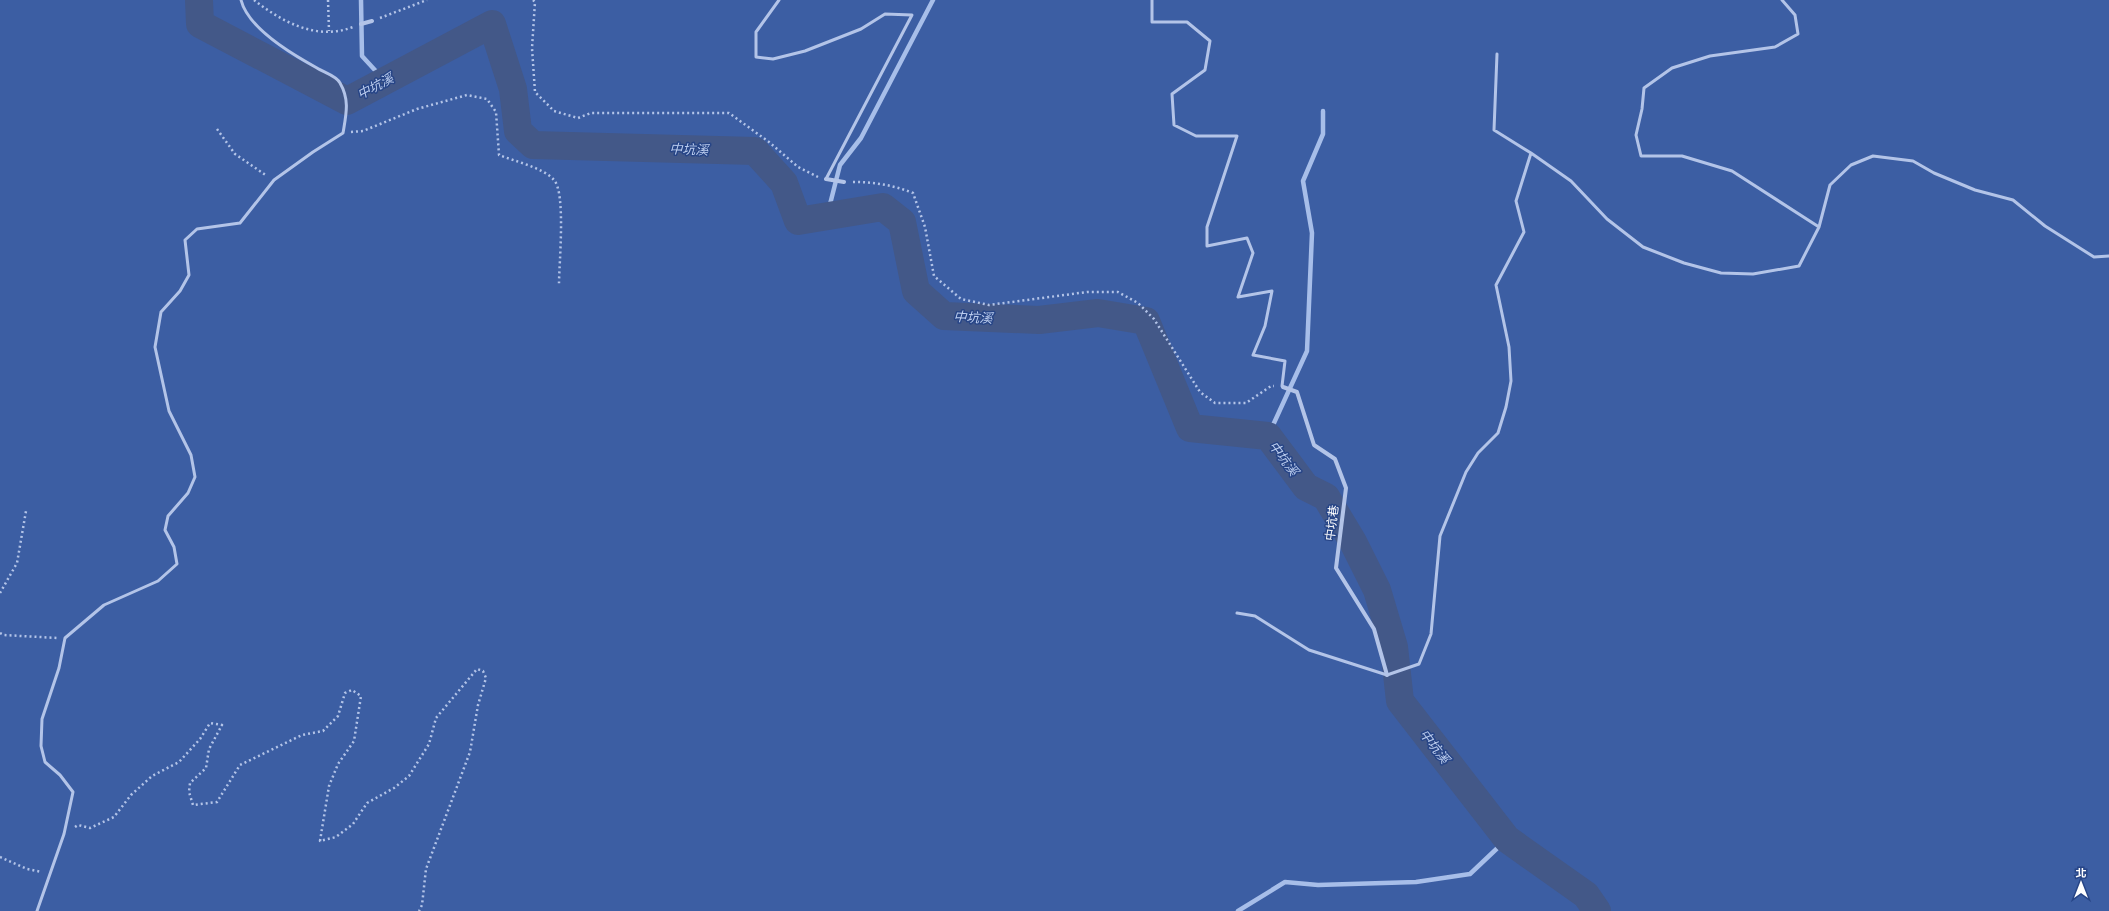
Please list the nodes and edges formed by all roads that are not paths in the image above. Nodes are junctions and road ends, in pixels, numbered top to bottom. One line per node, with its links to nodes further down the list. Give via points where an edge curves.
1 (241, 0): 16 (lane, via 242,7 255,23 285,50 339,81 347,101 343,133 274,180 240,222 197,229 185,240 189,275 180,291 161,312 155,347 169,411 191,455 195,477 188,493 168,516 165,530 174,547 177,564 158,581 104,605 65,638 59,668 42,719 41,746 45,762 60,775 72,792 64,834)
2 (778, 0): 9 (lane, via 756,32 756,57 773,59 805,51 861,29 885,14 912,14)
3 (1152, 0): 13 (lane, via 1152,22 1187,22 1210,41 1205,70 1172,94 1174,125 1196,136 1237,136 1208,227 1208,246 1247,238 1253,253 1238,297 1272,291 1265,326 1253,356 1286,361)
4 (1782, 0): 11 (lane, via 1795,15 1798,34 1775,47 1710,56 1672,68 1644,88 1636,135 1641,156 1682,156 1732,171)
5 (372, 20): 6 (street)
6 (361, 24)
7 (1497, 54): 8 (lane, via 1494,130)
8 (1531, 153): 11 (lane, via 1571,181 1607,219 1643,247 1684,263 1721,273 1753,274 1799,266); 15 (lane, via 1516,202 1524,232 1496,285 1509,347 1510,381 1506,407 1498,433 1478,453 1466,472 1440,536 1431,634 1420,664)
9 (826, 179): 10 (street)
10 (844, 182)
11 (1819, 227): 12 (lane, via 1830,185 1850,165 1873,156 1914,161 1934,174 2013,200 2045,226 2094,257)
12 (2109, 256)
13 (1282, 386): 15 (street, 中坑巷, via 1297,392 1314,445 1335,459 1346,488 1336,568 1374,629)
14 (1237, 613): 15 (lane, via 1255,616 1309,650)
15 (1388, 675)
16 (37, 911)

